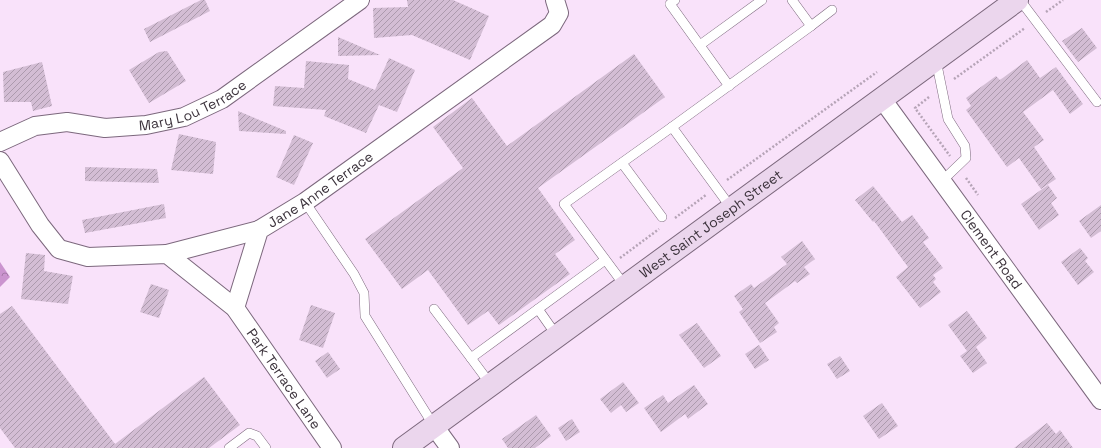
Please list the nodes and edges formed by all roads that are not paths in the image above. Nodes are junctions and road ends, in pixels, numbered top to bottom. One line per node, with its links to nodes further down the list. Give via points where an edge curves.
1 (360, 0): 15 (street, Mary Lou Terrace, via 222,99 184,117 105,128 67,122 35,126)
2 (675, 0): 9 (lane, via 670,4)
3 (762, 0): 9 (lane)
4 (792, 0): 8 (lane)
5 (1018, 0): 10 (street, West Saint Joseph Street); 13 (lane)
6 (557, 7): 19 (street, Jane Anne Terrace, via 552,25)
7 (832, 10): 8 (lane)
8 (810, 26): 11 (lane)
9 (700, 45): 11 (lane)
10 (936, 59): 12 (street, West Saint Joseph Street); 18 (lane, via 948,119 965,146 966,158)
11 (729, 86): 14 (lane)
12 (882, 99): 18 (street, Clement Road); 20 (street, West Saint Joseph Street)
13 (1098, 102)
14 (672, 127): 17 (lane); 20 (lane)
15 (0, 142)
16 (0, 161): 23 (street, via 59,249 88,257)
17 (622, 163): 21 (lane); 24 (lane, via 564,204)
18 (942, 181): 32 (street, Clement Road)
19 (305, 202): 22 (street, Jane Anne Terrace); 33 (lane, via 354,274 364,293 365,316)
20 (732, 209): 25 (street, West Saint Joseph Street)
21 (662, 217)
22 (259, 230): 23 (street); 26 (street, Jane Anne Terrace)
23 (167, 254): 26 (street)
24 (607, 263): 25 (lane); 28 (lane)
25 (625, 286): 29 (street, West Saint Joseph Street)
26 (236, 308): 36 (street, Park Terrace Lane)
27 (434, 309): 30 (lane)
28 (538, 309): 29 (lane); 30 (lane)
29 (557, 336): 31 (street, West Saint Joseph Street)
30 (471, 358): 31 (lane)
31 (491, 384): 33 (street, West Saint Joseph Street)
32 (1101, 400)
33 (434, 426): 37 (street, West Saint Joseph Street); 38 (street)
34 (230, 448): 35 (lane, via 249,433 257,436)
35 (266, 448)
36 (332, 448)
37 (404, 448)
38 (450, 448)

